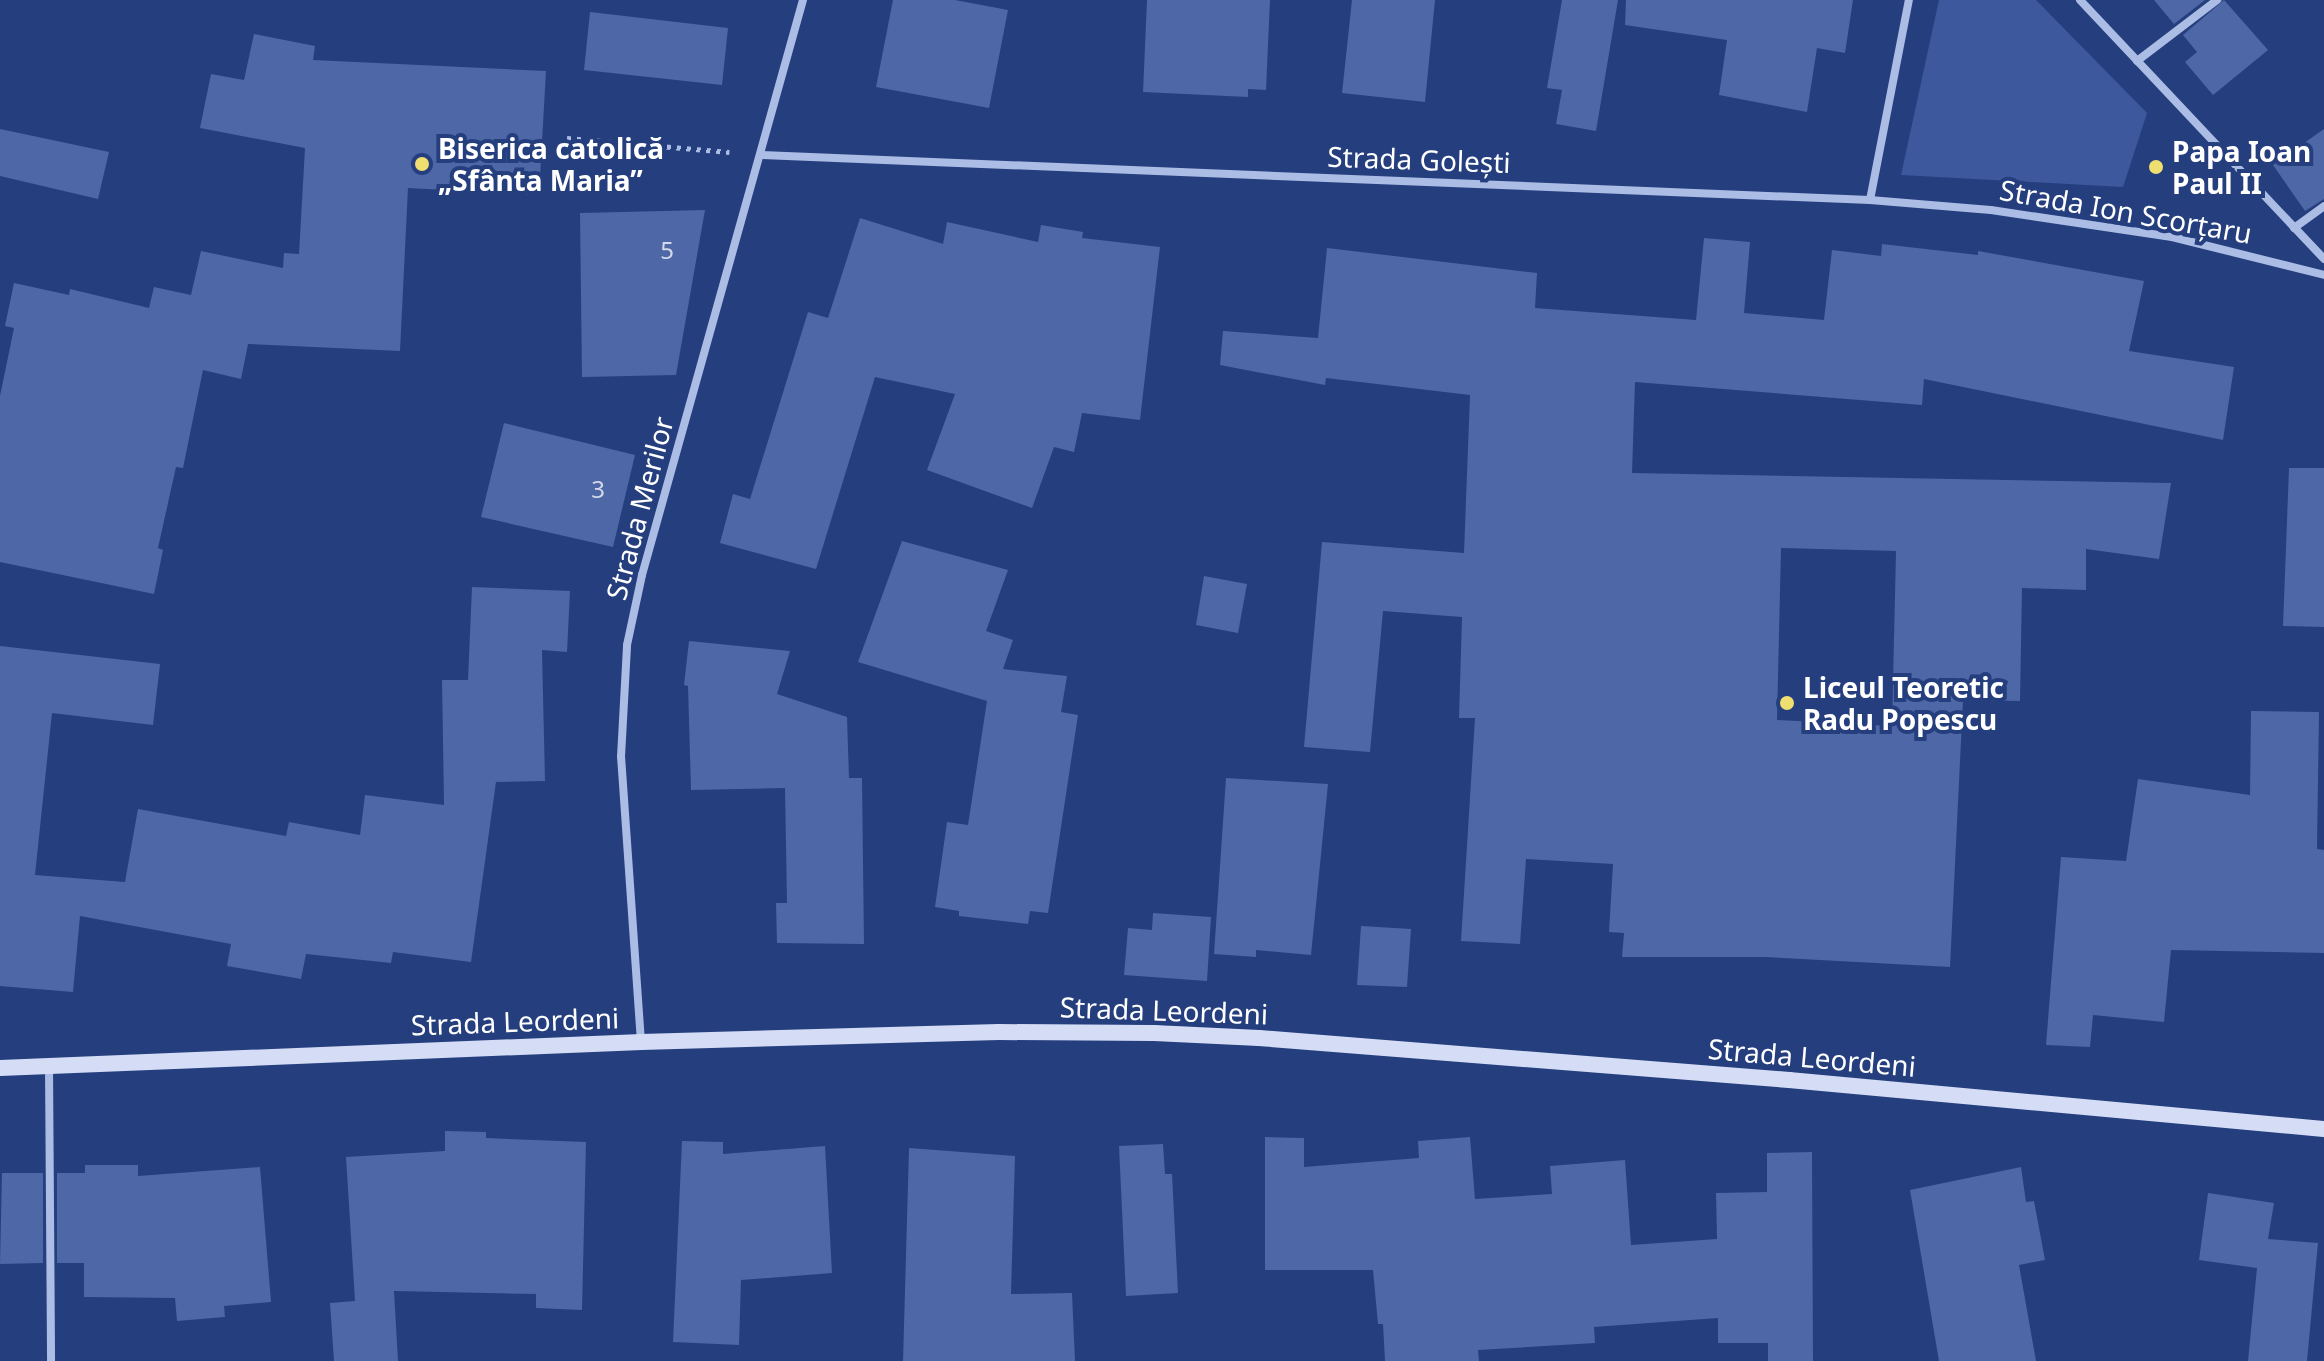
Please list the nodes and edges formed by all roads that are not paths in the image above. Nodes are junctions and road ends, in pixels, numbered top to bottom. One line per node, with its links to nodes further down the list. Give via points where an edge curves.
1 (803, 0): 6 (street, Strada Merilor)
2 (1909, 0): 7 (street)
3 (2080, 0): 5 (street, Strada Ion Scorțaru)
4 (2217, 0): 5 (street)
5 (2137, 61): 9 (street, Strada Ion Scorțaru)
6 (762, 155): 7 (street, Strada Golești); 12 (street, Strada Merilor, via 663,498 627,645 621,757)
7 (1870, 200): 11 (street, Strada Ion Scorțaru, via 2128,229)
8 (2324, 206): 9 (street)
9 (2294, 228): 10 (street, Strada Ion Scorțaru)
10 (2324, 259)
11 (2324, 275)
12 (641, 1042): 13 (main road, Strada Leordeni); 15 (main road, Strada Leordeni, via 999,1032 1259,1038)
13 (49, 1066): 14 (main road, Strada Leordeni); 16 (street)
14 (0, 1068)
15 (2324, 1129)
16 (51, 1361)

